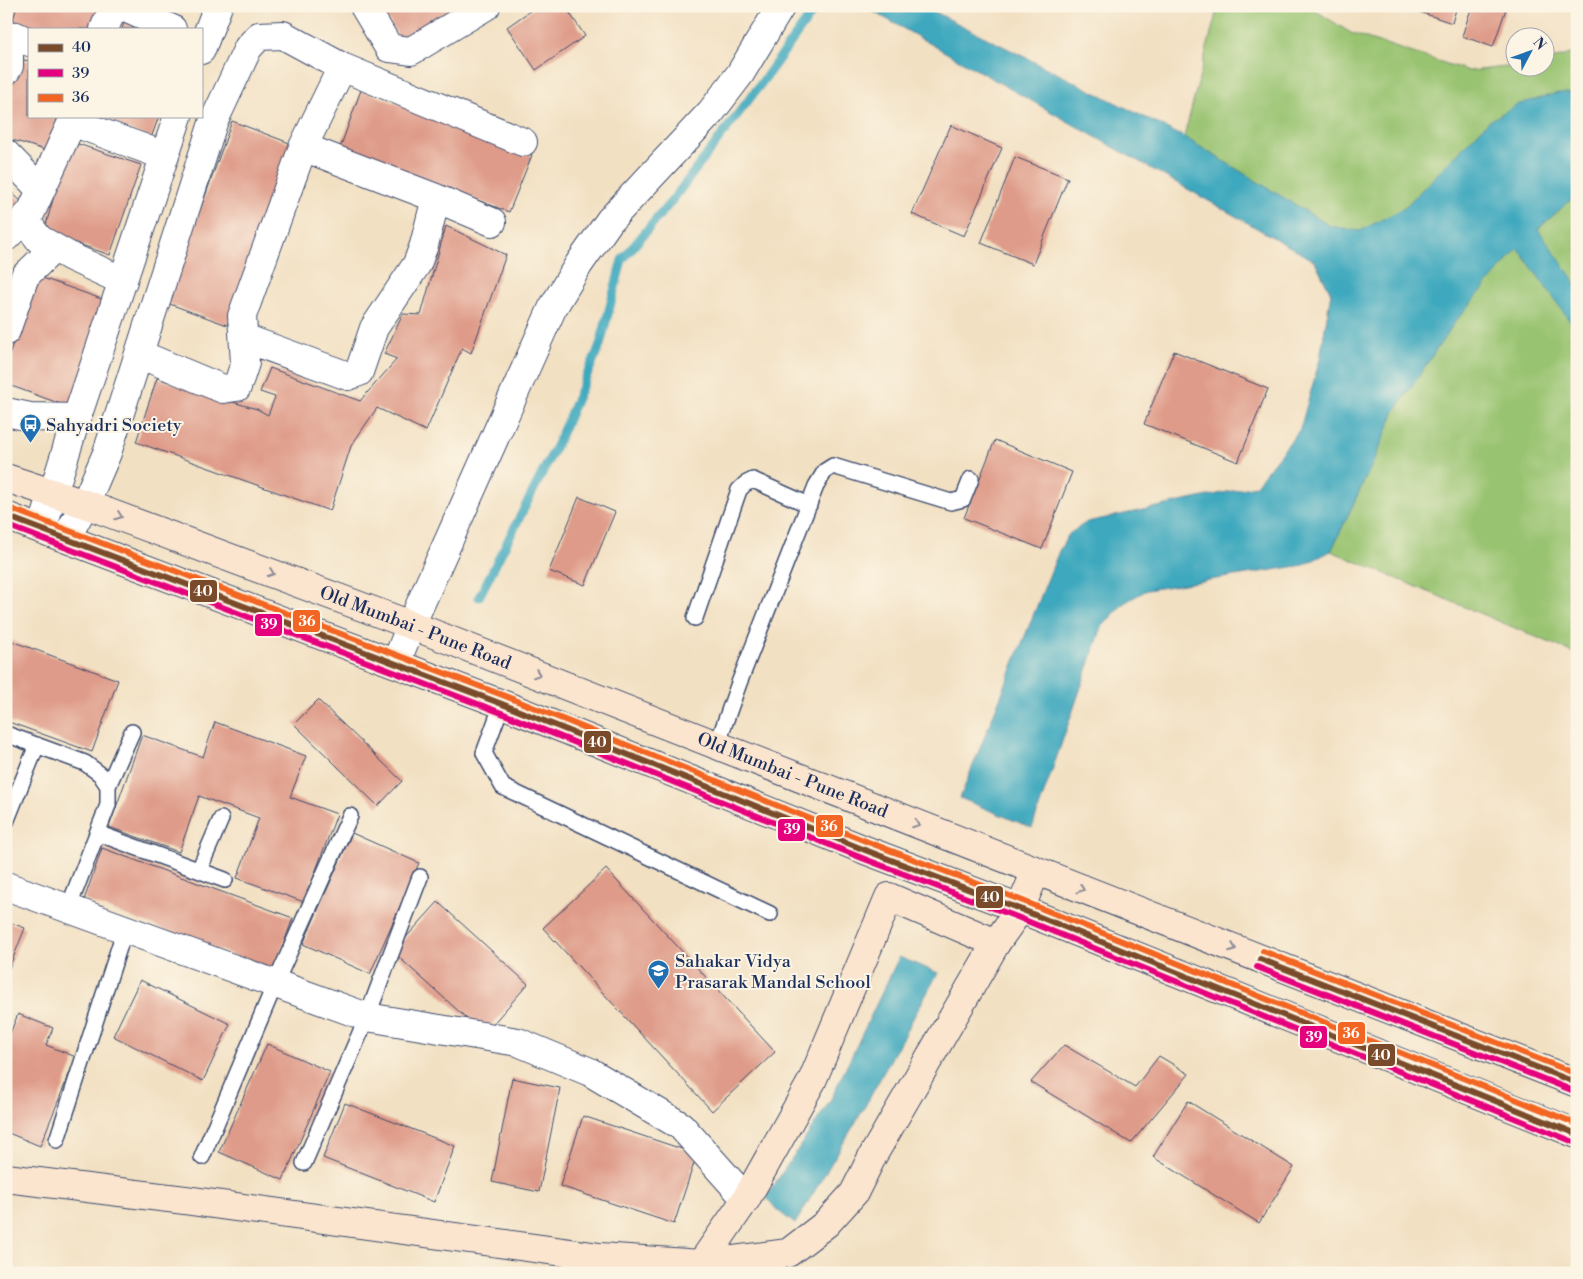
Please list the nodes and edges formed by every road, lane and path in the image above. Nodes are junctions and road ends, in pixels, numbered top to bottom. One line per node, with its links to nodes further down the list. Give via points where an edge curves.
1 (114, 6): 7 (street)
2 (122, 6): 8 (street)
3 (218, 6): 10 (street)
4 (364, 6): 5 (street, via 389,48 411,51)
5 (486, 6)
6 (781, 6): 38 (street, via 740,74 711,112 610,220 574,271 552,309)
7 (104, 28)
8 (170, 28)
9 (28, 42): 12 (street, via 16,36 8,42 9,66)
10 (202, 45)
11 (342, 66): 15 (street); 16 (street); 27 (street, via 283,35 259,36 248,48 213,123)
12 (6, 71)
13 (177, 118): 18 (street)
14 (73, 119): 18 (street); 19 (street)
15 (523, 142)
16 (303, 147): 20 (street); 26 (street, via 242,316)
17 (6, 154): 19 (street)
18 (165, 156): 24 (street)
19 (41, 190): 22 (street, via 31,212)
20 (436, 198): 21 (street); 26 (street, via 417,264 374,328 359,372 348,376)
21 (492, 222)
22 (15, 228): 23 (street)
23 (54, 248): 24 (street); 25 (street, via 26,276)
24 (123, 281): 29 (street)
25 (6, 331)
26 (244, 338): 27 (street, via 245,363 237,387 224,389)
27 (139, 354): 33 (street, via 107,453)
28 (6, 412): 29 (street, via 30,417)
29 (77, 418): 32 (street)
30 (6, 478): 32 (main road, Old Mumbai - Pune Road)
31 (971, 479): 34 (lane, via 962,499 951,502 833,466 825,470)
32 (53, 493): 33 (main road, Old Mumbai - Pune Road); 36 (street)
33 (84, 504): 36 (street); 38 (main road, Old Mumbai - Pune Road, one-way to 38)
34 (809, 505): 37 (lane, via 753,480 745,484 739,490); 44 (lane)
35 (6, 516): 36 (main road)
36 (54, 533): 39 (main road)
37 (695, 618)
38 (411, 625): 39 (street); 44 (main road, Old Mumbai - Pune Road, one-way to 44)
39 (396, 663): 40 (main road)
40 (502, 704): 50 (main road); 59 (lane, via 484,753 503,787)
41 (132, 732): 45 (lane)
42 (6, 734): 43 (lane)
43 (37, 745): 45 (lane, via 85,763 100,774); 48 (lane)
44 (717, 745): 52 (main road, Old Mumbai - Pune Road, one-way to 52)
45 (108, 786): 49 (lane, via 108,805)
46 (350, 816): 62 (lane)
47 (221, 819): 51 (lane)
48 (6, 822)
49 (97, 834): 51 (lane); 57 (lane)
50 (865, 850): 56 (main road, via 883,872); 58 (main road)
51 (200, 870): 54 (lane)
52 (1036, 871): 58 (main road); 64 (main road, Old Mumbai - Pune Road, one-way to 64)
53 (420, 878): 63 (lane)
54 (225, 880)
55 (6, 886): 57 (street)
56 (889, 897): 61 (main road); 70 (main road, via 812,1081)
57 (68, 909): 60 (street)
58 (1020, 909): 61 (main road); 65 (main road)
59 (770, 914)
60 (125, 929): 62 (street); 66 (lane)
61 (996, 943): 71 (main road, via 854,1193 827,1223 788,1253)
62 (275, 984): 63 (street); 67 (lane)
63 (367, 1017): 68 (lane); 70 (street, via 518,1042 590,1072 681,1126)
64 (1577, 1083)
65 (1577, 1134)
66 (57, 1140)
67 (202, 1157)
68 (304, 1163)
69 (6, 1178): 71 (main road, via 600,1256)
70 (746, 1199): 71 (main road)
71 (701, 1264)

